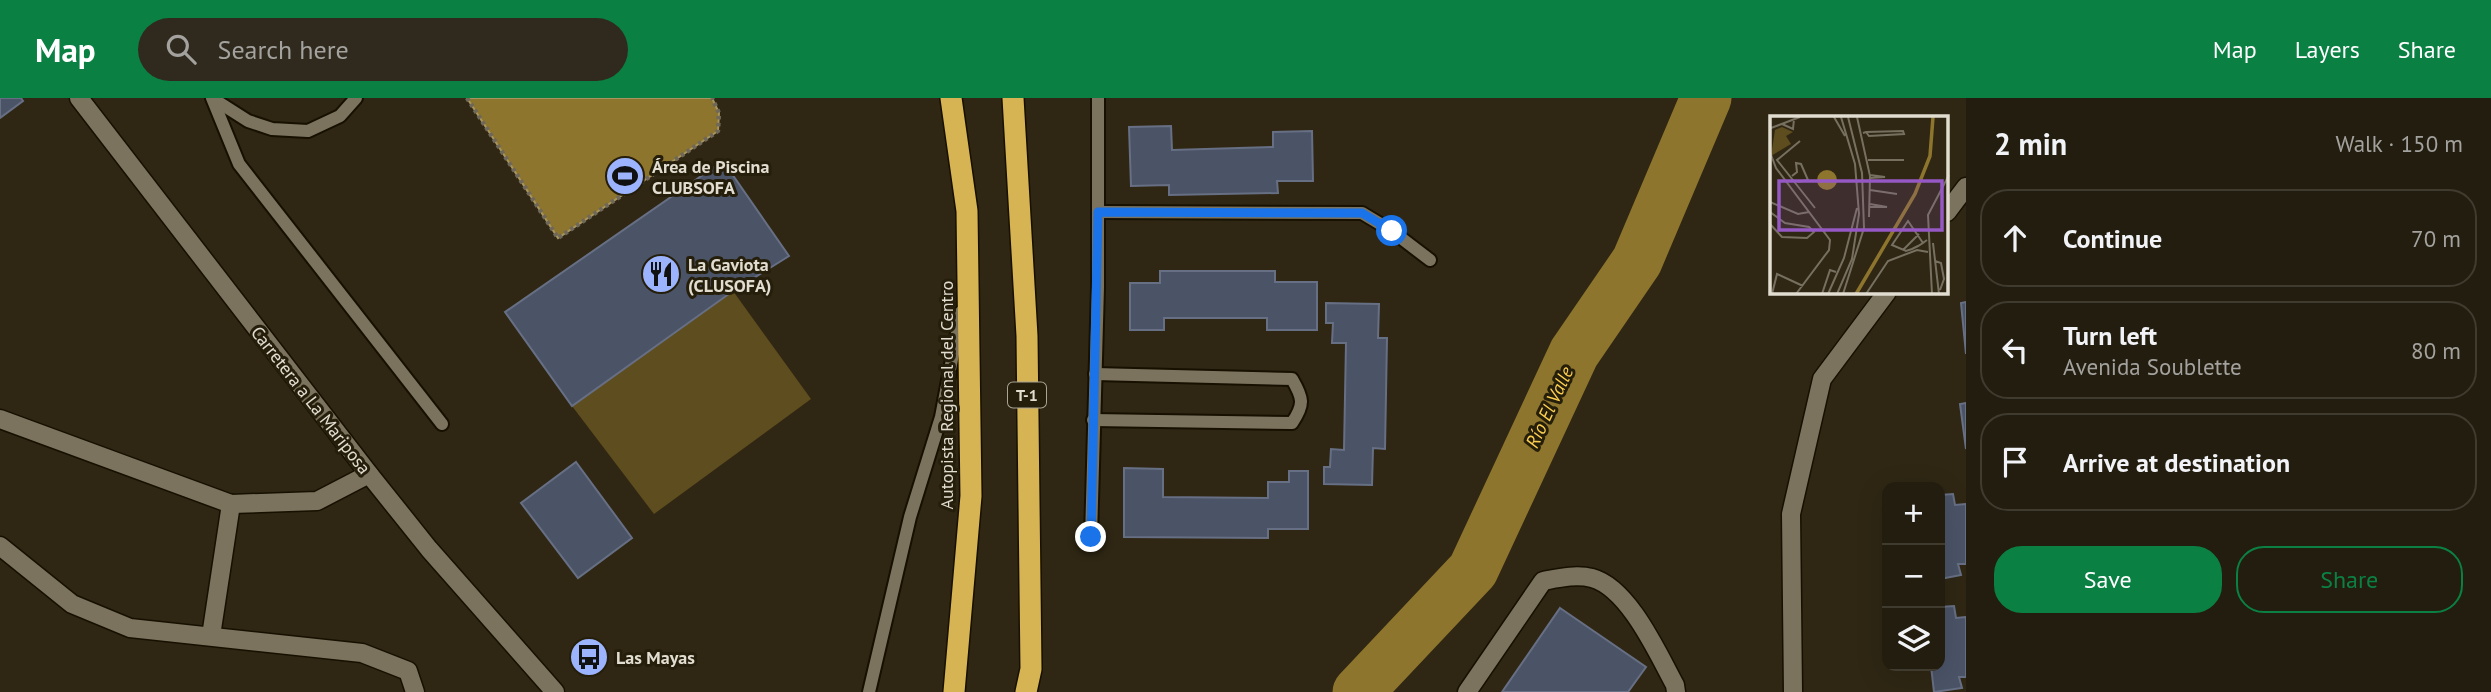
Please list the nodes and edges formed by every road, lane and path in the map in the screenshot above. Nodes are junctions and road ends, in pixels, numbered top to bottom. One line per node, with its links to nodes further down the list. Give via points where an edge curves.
1 (79, 98): 19 (street, Carretera a La Mariposa)
2 (356, 98): 8 (lane, via 340,116 308,131 272,129 248,121)
3 (467, 98): 4 (path, via 558,238 718,131 719,113)
4 (712, 98)
5 (951, 98): 13 (highway, Autopista Regional del Centro, via 967,211)
6 (1013, 98): 28 (highway, T-1, via 1027,350 1031,668)
7 (1098, 98): 11 (lane)
8 (213, 99): 18 (lane, via 239,164)
9 (1966, 187): 10 (street)
10 (1948, 211)
11 (1098, 212): 12 (lane, via 1362,213); 15 (lane)
12 (1430, 260)
13 (968, 274): 26 (lane, via 941,417 910,517); 27 (highway, Autopista Regional del Centro, via 971,496)
14 (1885, 294): 31 (street, via 1822,379 1791,514)
15 (1095, 374): 17 (lane); 17 (lane, via 1292,379 1301,394 1301,410 1292,423)
16 (0, 419): 20 (street)
17 (1093, 419): 21 (lane)
18 (442, 424)
19 (369, 474): 20 (street, via 317,501); 25 (street, Carretera a La Mariposa)
20 (231, 504): 23 (street)
21 (1091, 537)
22 (0, 546): 23 (street, via 72,604 130,628)
23 (211, 636): 24 (street, via 362,653 408,671)
24 (415, 692)
25 (555, 692)
26 (869, 692)
27 (954, 692)
28 (1026, 692)
29 (1467, 692): 30 (street, via 1543,581 1577,576 1609,586 1625,603 1646,632)
30 (1676, 692)
31 (1793, 692)

